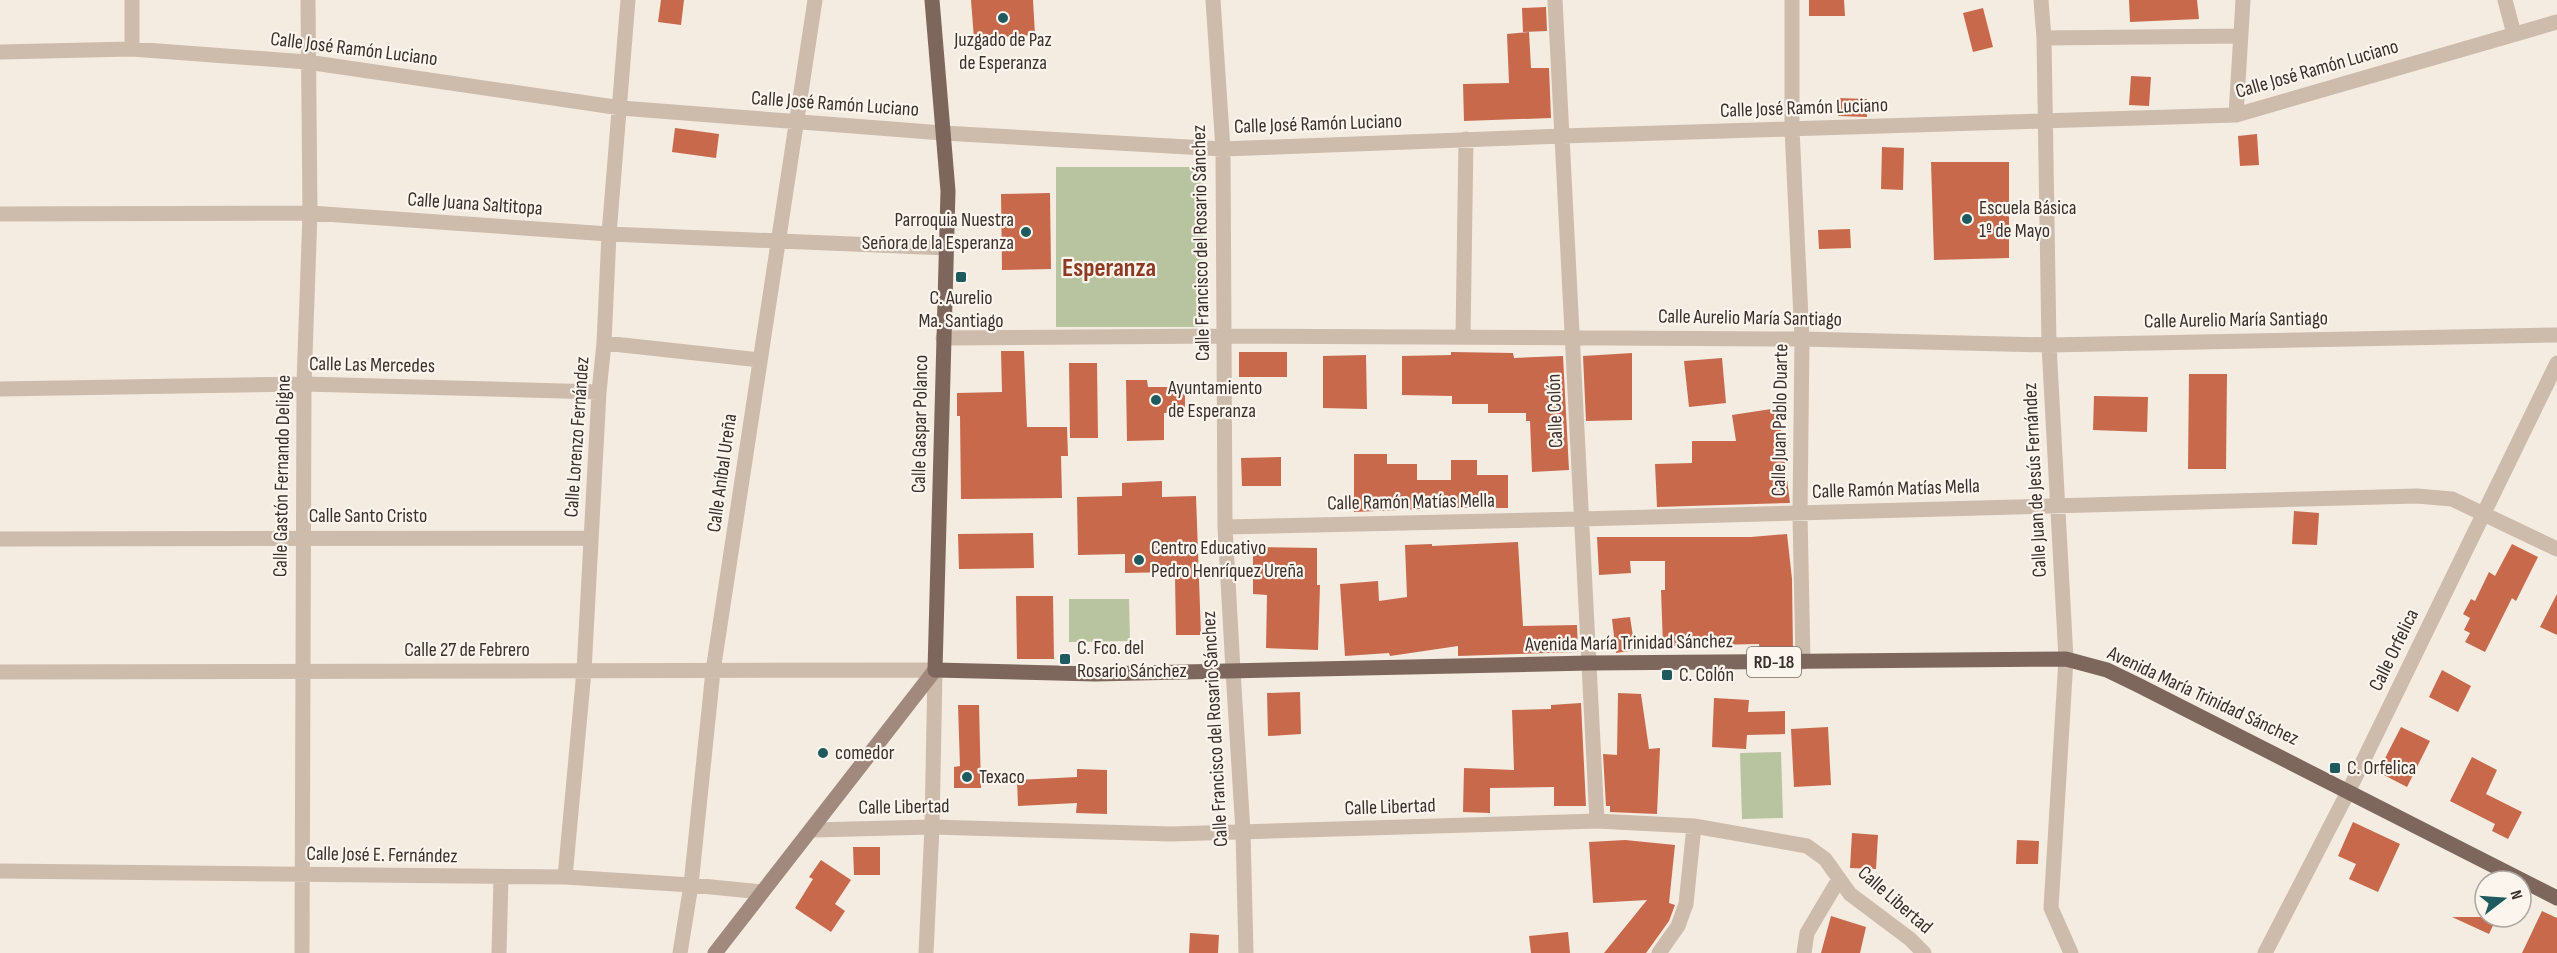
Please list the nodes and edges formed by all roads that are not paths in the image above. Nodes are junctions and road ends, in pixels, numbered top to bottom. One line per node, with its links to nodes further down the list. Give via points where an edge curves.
1 (132, 0): 16 (street)
2 (308, 0): 18 (street, Calle Gastón Fernando Deligne)
3 (628, 0): 19 (street, Calle Lorenzo Fernández)
4 (815, 0): 21 (street, Calle Aníbal Ureña)
5 (932, 0): 24 (main road, Calle Gaspar Polanco)
6 (1213, 0): 27 (street, Calle Francisco del Rosario Sánchez)
7 (1555, 0): 25 (street, Calle Colón)
8 (1792, 0): 23 (street, Calle Juan Pablo Duarte)
9 (2041, 0): 15 (street, Calle Juan de Jesús Fernández)
10 (2243, 0): 14 (street)
11 (2505, 0): 13 (street)
12 (2557, 22): 13 (street, Calle José Ramón Luciano)
13 (2514, 34): 20 (street, Calle José Ramón Luciano)
14 (2241, 36): 15 (street); 20 (street)
15 (2044, 38): 22 (street, Calle Juan de Jesús Fernández)
16 (132, 50): 17 (street, Calle José Ramón Luciano); 18 (street, Calle José Ramón Luciano)
17 (0, 52)
18 (307, 62): 19 (street, Calle José Ramón Luciano); 28 (street, Calle Gastón Fernando Deligne)
19 (621, 108): 21 (street, Calle José Ramón Luciano); 30 (street, Calle Lorenzo Fernández)
20 (2236, 115): 22 (street, Calle José Ramón Luciano)
21 (798, 122): 24 (street, Calle José Ramón Luciano); 31 (street, Calle Aníbal Ureña)
22 (2044, 122): 23 (street, Calle José Ramón Luciano); 40 (street, Calle Juan de Jesús Fernández)
23 (1792, 129): 25 (street, Calle José Ramón Luciano); 38 (street, Calle Juan Pablo Duarte)
24 (943, 133): 27 (street, Calle José Ramón Luciano); 32 (main road, Calle Gaspar Polanco, via 948,190)
25 (1562, 136): 26 (street, Calle José Ramón Luciano); 37 (street, Calle Colón)
26 (1466, 139): 27 (street, Calle José Ramón Luciano); 35 (street)
27 (1223, 149): 34 (street, Calle Francisco del Rosario Sánchez)
28 (310, 213): 29 (street, Calle Juana Saltitopa); 30 (street, Calle Juana Saltitopa); 43 (street, Calle Gastón Fernando Deligne)
29 (0, 214)
30 (609, 234): 31 (street, Calle Juana Saltitopa); 39 (street, Calle Lorenzo Fernández)
31 (778, 243): 32 (street, Calle Juana Saltitopa); 41 (street, Calle Aníbal Ureña)
32 (947, 248): 36 (main road, Calle Gaspar Polanco)
33 (2557, 335): 40 (street, Calle Aurelio María Santiago)
34 (1223, 336): 35 (street, Calle Aurelio María Santiago); 36 (street, Calle Aurelio María Santiago); 50 (street, Calle Francisco del Rosario Sánchez)
35 (1463, 337): 37 (street, Calle Aurelio María Santiago)
36 (943, 338): 60 (main road, Calle Gaspar Polanco)
37 (1573, 338): 38 (street, Calle Aurelio María Santiago); 49 (street, Calle Colón)
38 (1802, 339): 40 (street, Calle Aurelio María Santiago); 48 (street, Calle Juan Pablo Duarte)
39 (604, 343): 41 (street); 45 (street, Calle Lorenzo Fernández)
40 (2049, 345): 46 (street, Calle Juan de Jesús Fernández)
41 (760, 360): 59 (street, Calle Aníbal Ureña)
42 (2557, 363): 47 (street, Calle Orfelica)
43 (304, 384): 44 (street, Calle Las Mercedes); 45 (street, Calle Las Mercedes); 51 (street, Calle Gastón Fernando Deligne)
44 (0, 389)
45 (599, 392): 52 (street, Calle Lorenzo Fernández)
46 (2058, 505): 47 (street, Calle Ramón Matías Mella, via 2417,496 2452,499); 48 (street, Calle Ramón Matías Mella); 55 (street, Calle Juan de Jesús Fernández)
47 (2484, 513): 54 (street, Calle Ramón Matías Mella); 64 (street, Calle Orfelica)
48 (1800, 514): 49 (street, Calle Ramón Matías Mella); 56 (street, Calle Juan Pablo Duarte)
49 (1580, 519): 50 (street, Calle Ramón Matías Mella); 57 (street, Calle Colón)
50 (1225, 527): 61 (street, Calle Francisco del Rosario Sánchez)
51 (303, 537): 52 (street, Calle Santo Cristo); 53 (street, Calle Santo Cristo); 62 (street, Calle Gastón Fernando Deligne)
52 (591, 538): 58 (street, Calle Lorenzo Fernández)
53 (0, 539)
54 (2557, 549)
55 (2066, 659): 56 (main road, Avenida María Trinidad Sánchez / RD-18); 64 (main road, Avenida María Trinidad Sánchez / RD-18, via 2107,670); 87 (street, Calle Juan de Jesús Fernández, via 2051,908)
56 (1803, 662): 57 (main road, Avenida María Trinidad Sánchez / RD-18)
57 (1589, 663): 61 (main road, Avenida María Trinidad Sánchez / RD-18); 65 (street, Calle Colón)
58 (584, 670): 59 (street, Calle 27 de Febrero); 62 (street, Calle 27 de Febrero); 73 (street, Calle Lorenzo Fernández)
59 (713, 670): 60 (street, Calle 27 de Febrero); 75 (street, Calle Aníbal Ureña)
60 (935, 670): 61 (main road, Avenida María Trinidad Sánchez / RD-18, via 1095,674); 67 (street); 68 (main road)
61 (1233, 670): 69 (street, Calle Francisco del Rosario Sánchez)
62 (302, 671): 63 (street, Calle 27 de Febrero); 71 (street, Calle Gastón Fernando Deligne)
63 (0, 672)
64 (2349, 790): 77 (main road, Avenida María Trinidad Sánchez / RD-18); 88 (street, Calle Orfelica)
65 (1597, 821): 66 (street, Calle Libertad); 69 (street, Calle Libertad)
66 (1694, 826): 74 (street, Calle Libertad, via 1807,846 1825,859); 84 (street, via 1686,904 1678,926)
67 (932, 827): 68 (street, Calle Libertad); 69 (street, Calle Libertad, via 1171,834); 82 (street)
68 (812, 830): 76 (main road)
69 (1243, 832): 83 (street, Calle Francisco del Rosario Sánchez)
70 (0, 871): 71 (street, Calle José E. Fernández)
71 (303, 875): 72 (street, Calle José E. Fernández); 78 (street, Calle Gastón Fernando Deligne)
72 (501, 877): 73 (street, Calle José E. Fernández); 79 (street)
73 (565, 878): 75 (street, Calle José E. Fernández)
74 (1839, 879): 85 (street, via 1807,933); 86 (street, Calle Libertad, via 1850,894)
75 (691, 885): 76 (street, Calle José E. Fernández); 80 (street, Calle Aníbal Ureña)
76 (762, 892): 81 (main road)
77 (2557, 898)
78 (302, 953)
79 (499, 953)
80 (680, 953)
81 (714, 953)
82 (926, 953)
83 (1246, 953)
84 (1659, 953)
85 (1804, 953)
86 (1924, 953)
87 (2071, 953)
88 (2265, 953)

